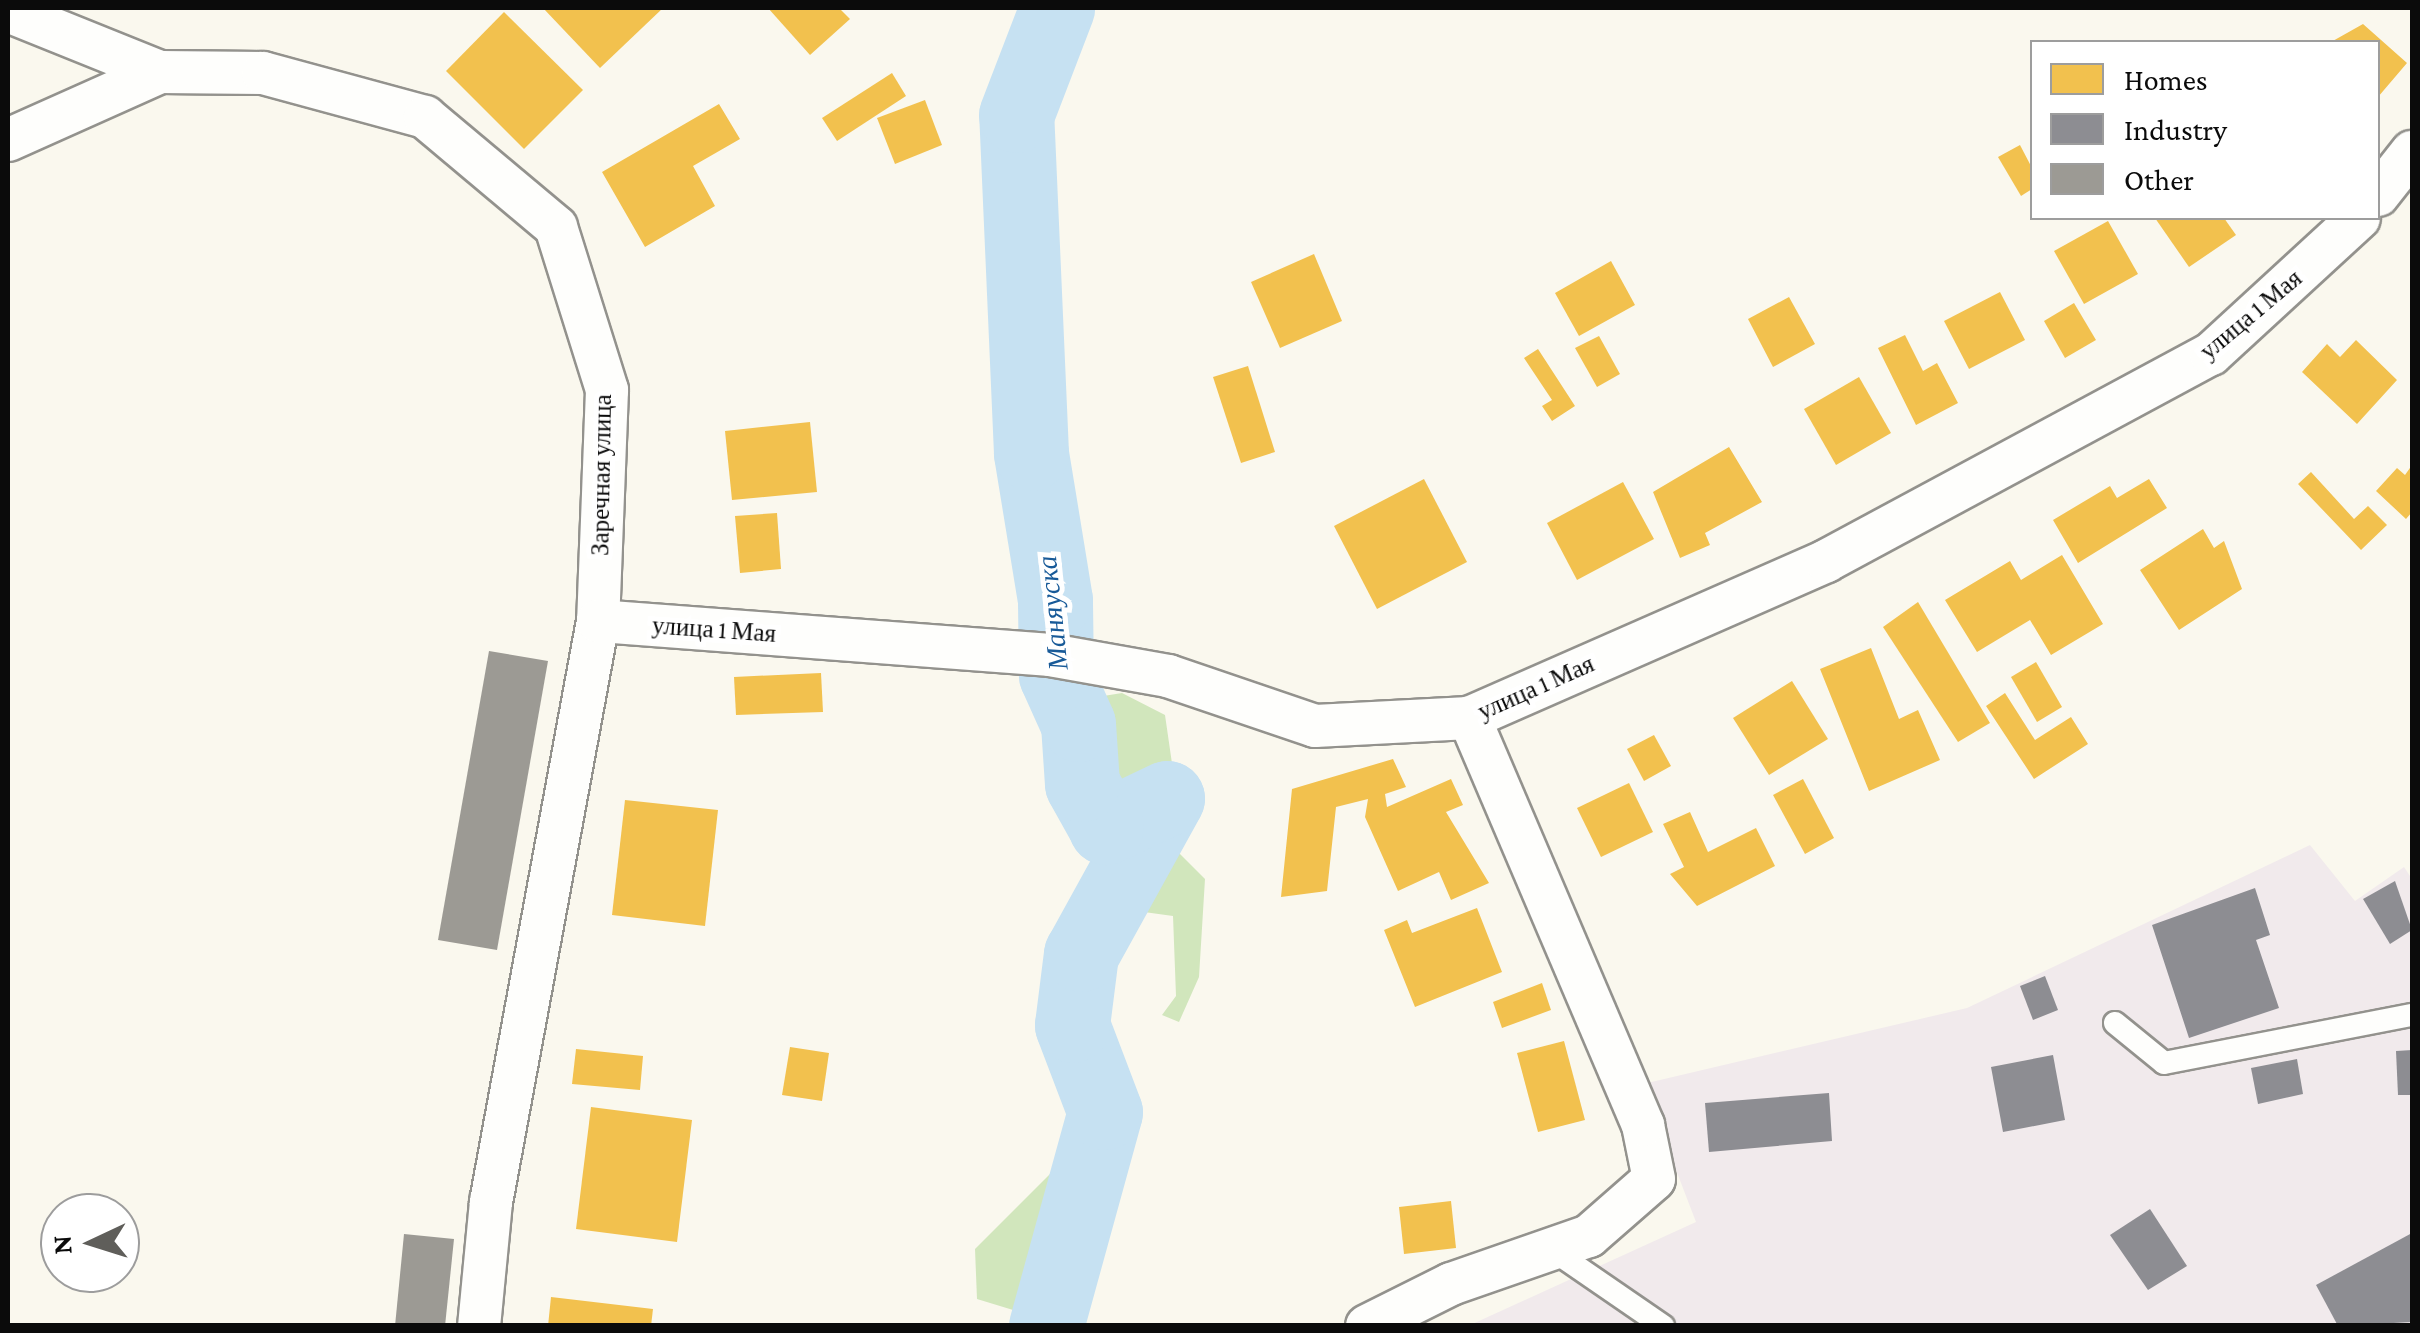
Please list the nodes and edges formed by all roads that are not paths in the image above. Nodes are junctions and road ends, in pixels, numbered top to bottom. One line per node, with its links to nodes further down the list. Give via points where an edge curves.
1 (8, 11): 2 (street, Заречная улица)
2 (160, 72): 3 (street); 7 (street, Заречная улица, via 263,74 425,117 556,226 606,390)
3 (8, 140)
4 (2412, 152): 5 (street)
5 (2380, 192)
6 (2358, 220): 8 (street, улица 1 Мая, via 2211,354 1826,561)
7 (598, 622): 8 (street, улица 1 Мая, via 1050,655 1168,676 1314,726); 12 (street, Заречная улица, via 491,1202)
8 (1469, 718): 11 (street, via 1654,1161 1645,1196 1589,1236)
9 (2412, 1015): 10 (lane, via 2164,1063)
10 (2115, 1023)
11 (1551, 1249): 13 (street); 14 (lane)
12 (480, 1326)
13 (1367, 1326)
14 (1663, 1326)

